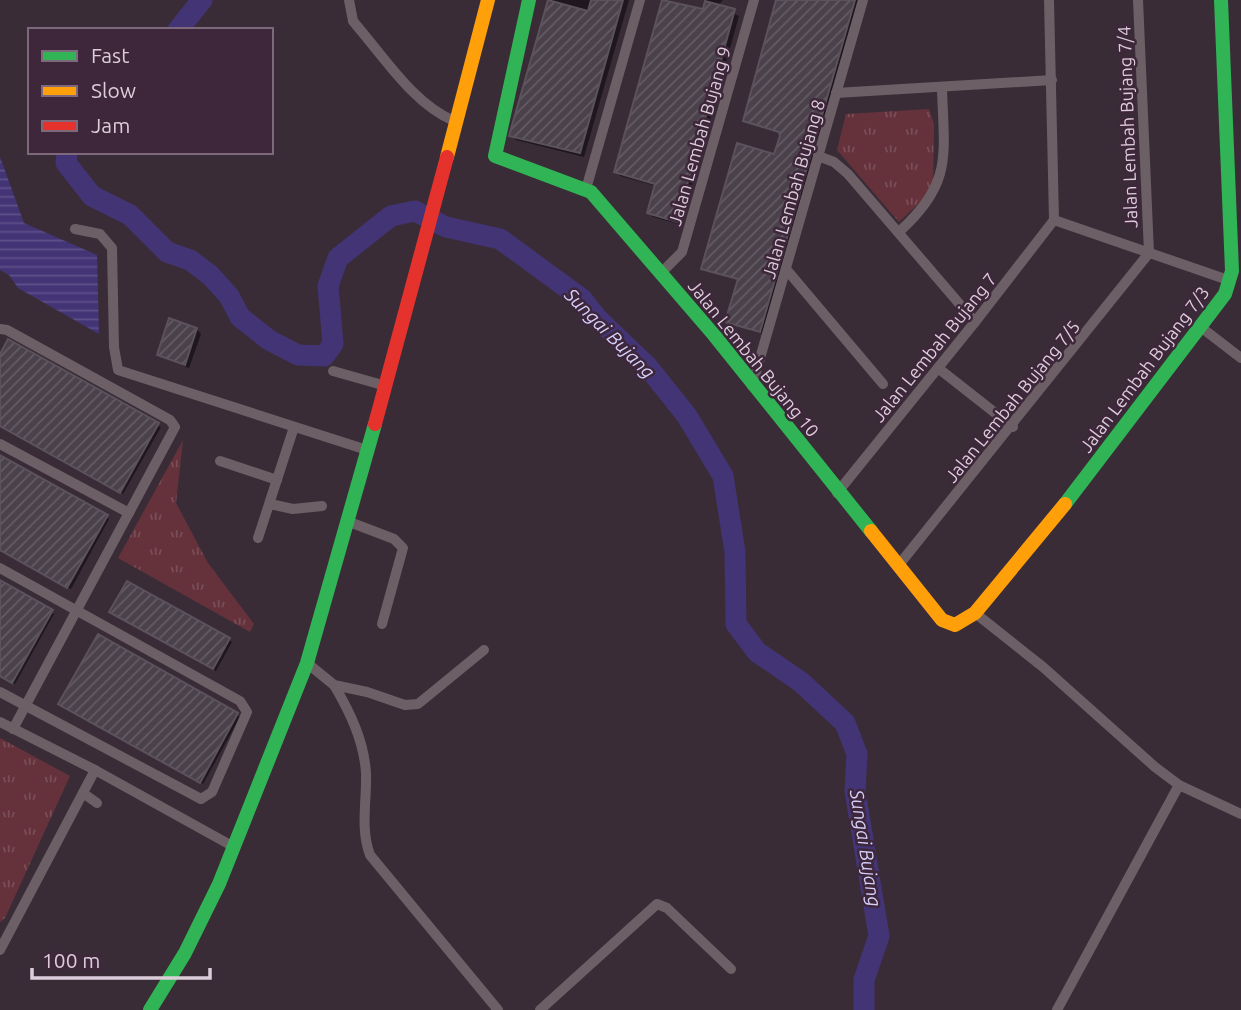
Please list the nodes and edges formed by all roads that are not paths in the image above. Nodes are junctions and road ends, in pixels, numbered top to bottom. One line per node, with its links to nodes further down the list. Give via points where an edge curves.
1 (349, 0): 13 (street, via 353,21 362,33 422,99)
2 (488, 0): 13 (street)
3 (529, 0): 15 (street, Jalan Lembah Bujang 10, via 495,156)
4 (640, 0): 15 (street)
5 (754, 0): 22 (street, Jalan Lembah Bujang 9, via 682,251)
6 (863, 0): 12 (street, Jalan Lembah Bujang 8)
7 (1049, 0): 10 (street)
8 (1138, 0): 20 (street, Jalan Lembah Bujang 7/4)
9 (1221, 0): 19 (street, Jalan Lembah Bujang 7/3)
10 (1052, 80): 11 (street); 16 (street)
11 (942, 89): 12 (street); 18 (street, via 942,172 937,189)
12 (836, 93): 14 (street, Jalan Lembah Bujang 8)
13 (454, 121): 31 (street)
14 (818, 156): 18 (street, via 841,166); 21 (street, Jalan Lembah Bujang 8)
15 (586, 189): 22 (street, Jalan Lembah Bujang 10)
16 (1054, 220): 20 (street); 24 (street, Jalan Lembah Bujang 7)
17 (75, 229): 33 (street, via 100,234 112,248 118,370)
18 (900, 231): 24 (street)
19 (1236, 245): 23 (street, Jalan Lembah Bujang 7/3)
20 (1149, 253): 23 (street); 34 (street, Jalan Lembah Bujang 7/5)
21 (786, 269): 30 (street); 32 (street, Jalan Lembah Bujang 8)
22 (661, 273): 32 (street, Jalan Lembah Bujang 10)
23 (1231, 281): 25 (street, Jalan Lembah Bujang 7/3)
24 (975, 322): 28 (street, Jalan Lembah Bujang 7)
25 (1202, 328): 27 (street); 48 (street, Jalan Lembah Bujang 7/3)
26 (0, 329): 42 (street, via 174,423)
27 (1241, 358)
28 (938, 368): 34 (street); 39 (street, Jalan Lembah Bujang 7)
29 (333, 371): 31 (street)
30 (883, 384)
31 (386, 386): 36 (street)
32 (752, 386): 39 (street, Jalan Lembah Bujang 10)
33 (295, 427): 36 (street); 38 (street)
34 (1013, 427): 45 (street, Jalan Lembah Bujang 7/5)
35 (0, 444): 42 (street)
36 (367, 450): 43 (street)
37 (220, 461): 38 (street)
38 (277, 480): 40 (street)
39 (837, 493): 45 (street, Jalan Lembah Bujang 10)
40 (270, 503): 41 (street, via 293,509); 44 (street)
41 (322, 506)
42 (129, 513): 47 (street)
43 (347, 521): 49 (street, via 394,539 403,548); 52 (street)
44 (258, 538)
45 (898, 566): 50 (street, Jalan Lembah Bujang 10, via 942,620)
46 (0, 568): 47 (street)
47 (78, 610): 55 (street); 55 (street, via 246,707 212,792 196,799)
48 (975, 613): 50 (street, Jalan Lembah Bujang 7/3); 59 (street)
49 (382, 624)
50 (955, 625)
51 (484, 650): 53 (street, via 413,705)
52 (307, 663): 53 (street); 63 (street)
53 (334, 685): 67 (street, via 363,751 365,842 370,855)
54 (0, 692): 55 (street)
55 (25, 705): 57 (street)
56 (0, 722): 57 (street)
57 (13, 729): 58 (street)
58 (95, 769): 60 (street); 63 (street)
59 (1180, 785): 62 (street); 69 (street)
60 (83, 793): 61 (street); 64 (street)
61 (97, 803)
62 (1241, 814)
63 (234, 847): 66 (street, via 185,953)
64 (0, 948)
65 (731, 969): 68 (street, via 667,908 657,904)
66 (150, 1010)
67 (498, 1010)
68 (540, 1010)
69 (1056, 1010)

